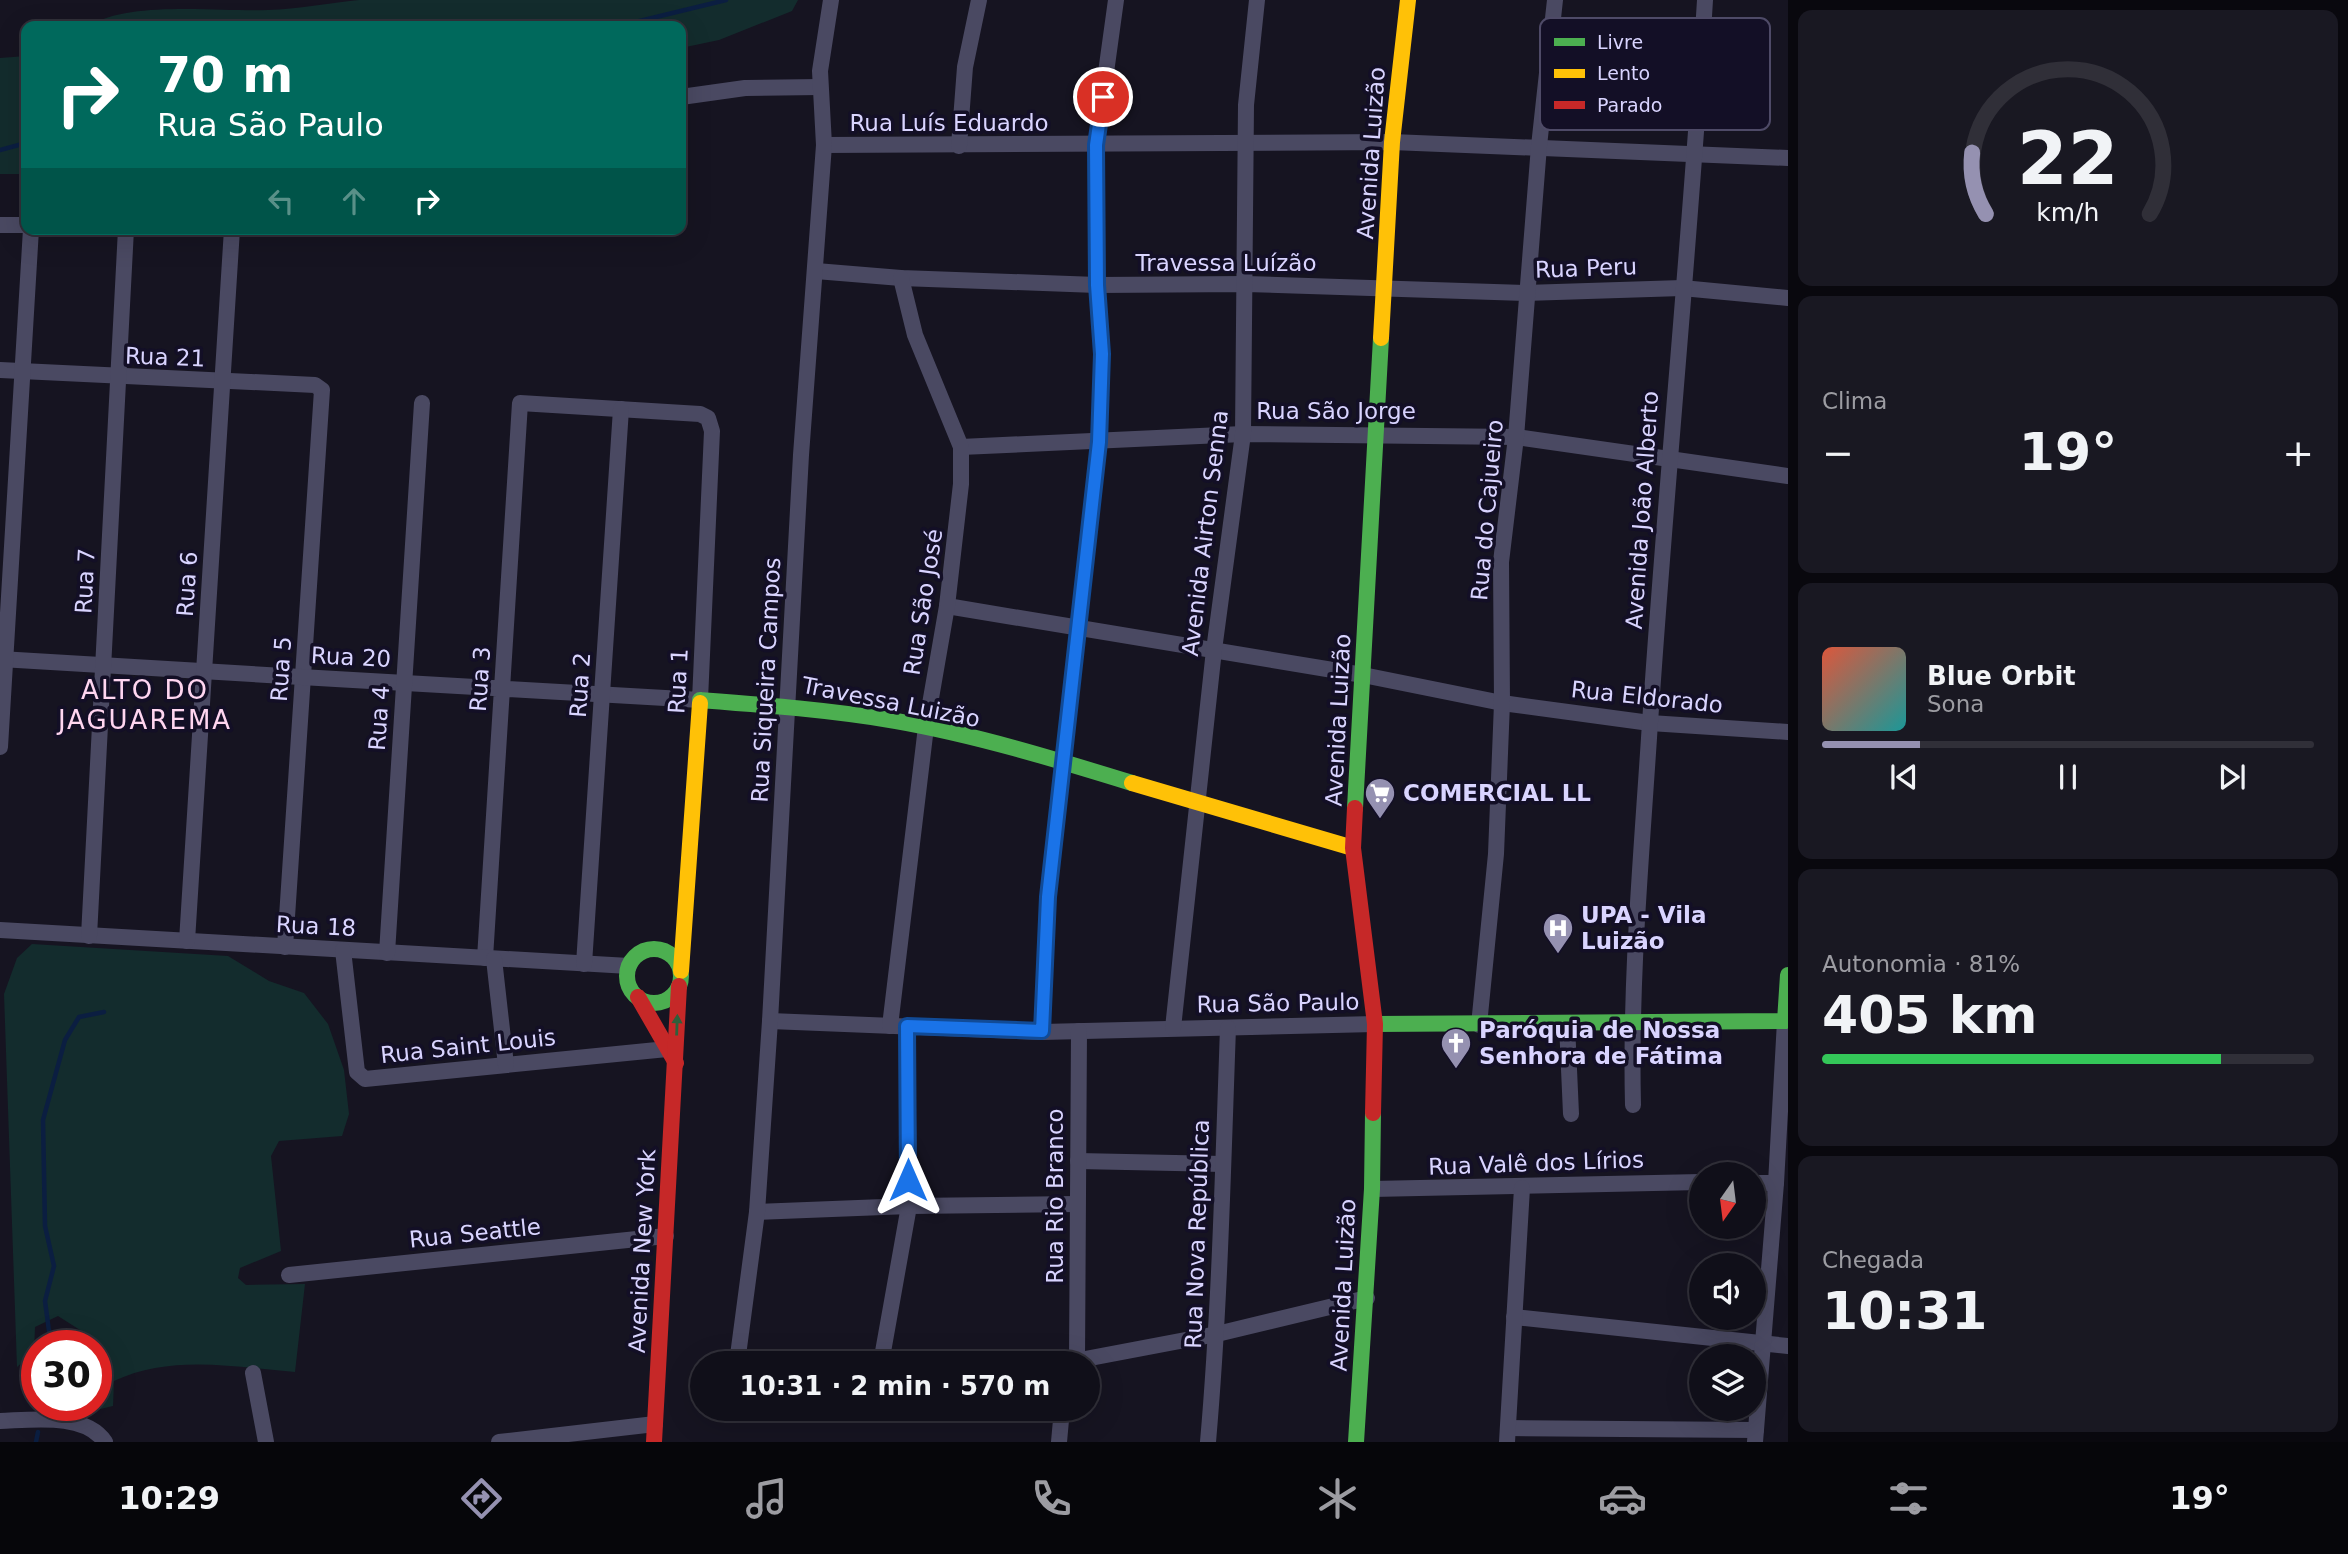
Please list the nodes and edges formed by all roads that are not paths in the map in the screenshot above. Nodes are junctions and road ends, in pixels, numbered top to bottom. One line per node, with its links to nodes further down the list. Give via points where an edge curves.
1 (831, 0): 10 (street, Rua Siqueira Campos)
2 (979, 0): 18 (street, via 965,67)
3 (1116, 0): 17 (street)
4 (1257, 0): 15 (street, Avenida Airton Senna)
5 (1408, 0): 14 (street, Avenida Luizão)
6 (1555, 0): 8 (street, Rua do Cajueiro)
7 (1705, 0): 9 (street, Avenida João Alberto)
8 (1553, 18)
9 (1704, 18)
10 (820, 88): 11 (street, via 745,88); 16 (street, Rua Siqueira Campos)
11 (686, 96)
12 (1541, 130): 19 (street, Rua do Cajueiro)
13 (1697, 130): 20 (street, Avenida João Alberto)
14 (1392, 142): 15 (street, Rua Luís Eduardo); 19 (street, Rua Luís Eduardo); 32 (street, Avenida Luizão)
15 (1245, 143): 17 (street, Rua Luís Eduardo); 29 (street, Avenida Airton Senna)
16 (824, 145): 18 (street, Rua Luís Eduardo); 27 (street, Rua Siqueira Campos)
17 (1096, 145): 18 (street, Rua Luís Eduardo); 30 (street)
18 (959, 146)
19 (1539, 146): 20 (street, Rua Luís Eduardo); 33 (street, Rua do Cajueiro)
20 (1696, 154): 21 (street, Rua Luís Eduardo); 31 (street, Avenida João Alberto)
21 (1788, 158)
22 (0, 225): 23 (street)
23 (21, 225)
24 (31, 235): 36 (street)
25 (127, 235): 37 (street, Rua 7)
26 (232, 235): 38 (street, Rua 6)
27 (816, 271): 28 (street, Travessa Luízão); 62 (street, Rua Siqueira Campos)
28 (901, 278): 30 (street, Travessa Luízão); 46 (street, Rua São José, via 915,335)
29 (1246, 284): 30 (street, Travessa Luízão); 32 (street, Travessa Luízão); 42 (street, Avenida Airton Senna)
30 (1097, 285): 45 (street, via 1102,354)
31 (1682, 288): 33 (street, Rua Peru); 34 (street, Rua Peru); 47 (street, Avenida João Alberto)
32 (1384, 289): 33 (street, Rua Peru); 43 (street, Avenida Luizão)
33 (1525, 293): 44 (street, Rua do Cajueiro)
34 (1788, 298)
35 (0, 370): 36 (street, Rua 21)
36 (22, 372): 37 (street, Rua 21); 52 (street)
37 (118, 378): 38 (street, Rua 21); 53 (street, Rua 7)
38 (223, 382): 39 (street, Rua 21, via 316,385); 54 (street, Rua 6)
39 (323, 395): 56 (street, Rua 5)
40 (422, 403): 57 (street, Rua 4)
41 (621, 409): 58 (street, Rua 3, via 520,403); 59 (street, Rua 2); 60 (street, Rua 1, via 700,414 708,418 712,431)
42 (1242, 434): 43 (street, Rua São Jorge); 45 (street, Rua São Jorge); 51 (street, Avenida Airton Senna)
43 (1378, 434): 44 (street, Rua São Jorge); 55 (street, Avenida Luizão)
44 (1516, 437): 47 (street, Rua São Jorge); 61 (street, Rua do Cajueiro, via 1502,562)
45 (1099, 442): 46 (street, Rua São Jorge); 50 (street)
46 (961, 447): 49 (street, Rua São José, via 959,514)
47 (1668, 458): 48 (street, Rua São Jorge); 63 (street, Avenida João Alberto)
48 (1788, 476)
49 (947, 606): 50 (street, Rua Eldorado); 64 (street, Rua São José)
50 (1079, 629): 51 (street, Rua Eldorado); 67 (street)
51 (1214, 650): 55 (street, Rua Eldorado); 68 (street, Avenida Airton Senna)
52 (2, 659): 53 (street, Rua 20); 66 (street)
53 (103, 665): 54 (street, Rua 20); 72 (street, Rua 7)
54 (204, 671): 56 (street, Rua 20); 73 (street, Rua 6)
55 (1363, 675): 61 (street, Rua Eldorado); 69 (street, Avenida Luizão)
56 (303, 677): 57 (street, Rua 20); 74 (street, Rua 5)
57 (404, 683): 58 (street, Rua 20); 77 (street, Rua 4)
58 (502, 689): 59 (street, Rua 20); 78 (street, Rua 3)
59 (602, 695): 60 (street, Rua 20); 79 (street, Rua 2)
60 (700, 700): 62 (street, Travessa Luizão); 71 (street, Rua 1)
61 (1502, 703): 63 (street, Rua Eldorado); 90 (street, Rua do Cajueiro, via 1496,854)
62 (788, 705): 64 (street, Travessa Luizão); 85 (street, Rua Siqueira Campos)
63 (1650, 723): 65 (street, Rua Eldorado); 89 (street, Avenida João Alberto)
64 (926, 727): 67 (street, Travessa Luizão); 91 (street, Rua São José)
65 (1788, 732)
66 (0, 747)
67 (1063, 764): 68 (street, Travessa Luizão); 95 (street, via 1048,897)
68 (1200, 804): 69 (street, Travessa Luizão); 93 (street, Avenida Airton Senna)
69 (1353, 848): 87 (street, Avenida Luizão)
70 (0, 930): 72 (street, Rua 18)
71 (684, 933): 76 (street, via 676,948); 82 (street, Rua 1)
72 (89, 936): 73 (street, Rua 18)
73 (187, 941): 74 (street, Rua 18)
74 (285, 947): 75 (street, Rua 18)
75 (343, 950): 77 (street, Rua 18); 99 (street, Rua Saint Louis, via 360,1077)
76 (661, 950): 80 (street, via 645,950); 82 (street, via 674,957)
77 (387, 953): 78 (street, Rua 18)
78 (489, 958): 79 (street, Rua 18); 99 (street, Rua 3)
79 (584, 964): 80 (street, Rua 18)
80 (629, 966): 84 (street, via 628,983)
81 (1788, 975): 83 (street)
82 (680, 979): 84 (street, via 675,993 661,1002); 98 (street, Avenida New York, one-way to 82)
83 (1788, 986): 86 (street)
84 (638, 997): 97 (street)
85 (770, 1021): 91 (street, Rua São Paulo); 110 (street, Rua Siqueira Campos)
86 (1787, 1021): 89 (street, Rua São Paulo); 104 (street)
87 (1375, 1024): 90 (street, Rua São Paulo); 94 (street, Rua São Paulo); 107 (street, Avenida Luizão)
88 (1567, 1024): 89 (street, Rua São Paulo); 90 (street, Rua São Paulo); 101 (street)
89 (1631, 1024): 100 (street, Avenida João Alberto)
90 (1479, 1025)
91 (890, 1026): 92 (street, Rua São Paulo)
92 (907, 1026): 95 (street, Rua São Paulo); 109 (street)
93 (1173, 1028): 94 (street, Rua São Paulo); 96 (street, Rua São Paulo)
94 (1228, 1028): 103 (street, Rua Nova República)
95 (1042, 1031): 96 (street, Rua São Paulo)
96 (1079, 1031): 102 (street, Rua Rio Branco)
97 (667, 1049): 98 (street); 99 (street, Rua Saint Louis)
98 (676, 1063): 111 (street, Avenida New York)
99 (506, 1065)
100 (1633, 1105)
101 (1571, 1114)
102 (1077, 1161): 103 (street); 108 (street, Rua Rio Branco)
103 (1223, 1164): 115 (street, Rua Nova República)
104 (1780, 1175): 116 (street)
105 (1689, 1182): 106 (street, Rua Valê dos Lírios)
106 (1522, 1188): 107 (street, Rua Valê dos Lírios); 114 (street)
107 (1372, 1189): 113 (street, Avenida Luizão)
108 (1077, 1204): 109 (street); 120 (street, Rua Rio Branco)
109 (909, 1206): 110 (street); 119 (street)
110 (757, 1212): 118 (street, Rua Siqueira Campos)
111 (666, 1236): 112 (street, Rua Seattle); 125 (street, Avenida New York)
112 (289, 1275)
113 (1367, 1298): 115 (street); 134 (street, Avenida Luizão)
114 (1514, 1317): 116 (street); 126 (street)
115 (1217, 1334): 121 (street); 133 (street, Rua Nova República)
116 (1763, 1343): 117 (street); 127 (street)
117 (1788, 1346)
118 (739, 1351)
119 (883, 1351)
120 (1070, 1351)
121 (1100, 1356)
122 (253, 1373): 129 (street)
123 (0, 1421): 128 (street, via 82,1425)
124 (1061, 1421): 132 (street)
125 (655, 1424): 130 (street); 131 (street, Avenida New York)
126 (1508, 1435): 127 (street)
127 (1755, 1436)
128 (105, 1442)
129 (266, 1442)
130 (499, 1442)
131 (654, 1442)
132 (1059, 1442)
133 (1208, 1442)
134 (1356, 1442)

